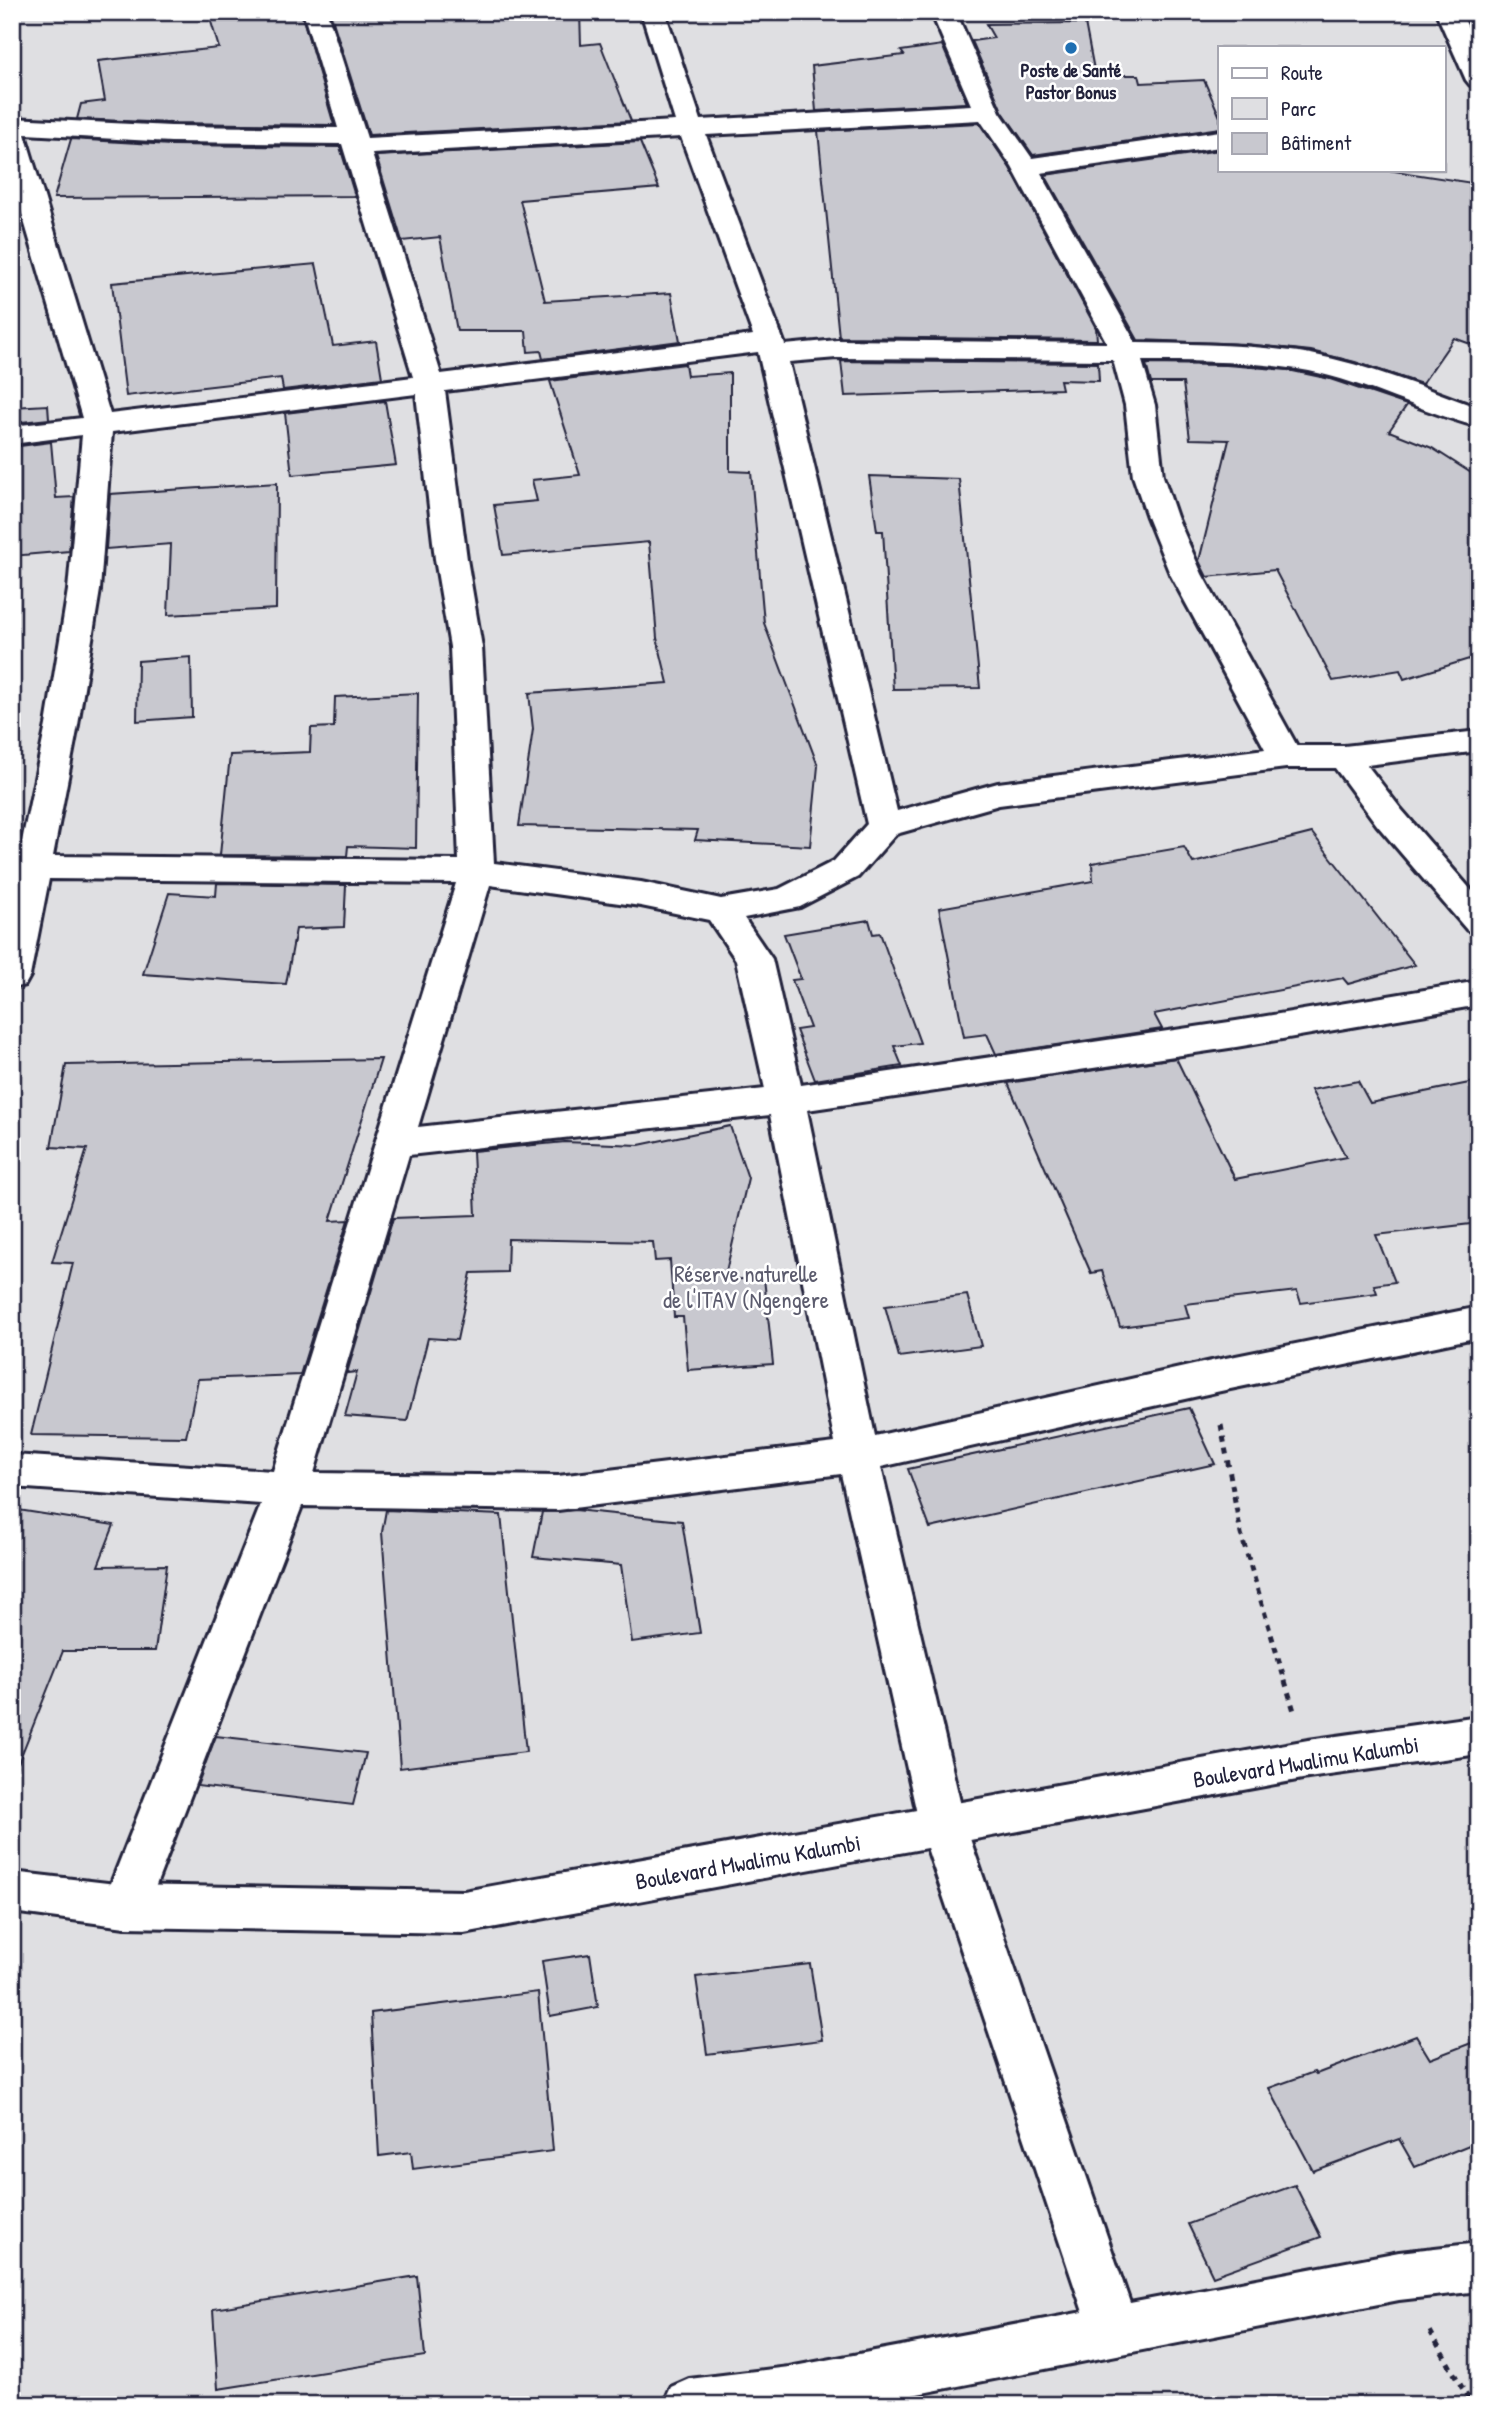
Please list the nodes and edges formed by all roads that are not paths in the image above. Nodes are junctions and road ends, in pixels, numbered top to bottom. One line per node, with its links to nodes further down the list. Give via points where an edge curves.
1 (315, 12): 11 (street)
2 (653, 12): 8 (street)
3 (943, 12): 6 (street)
4 (1448, 12): 5 (street)
5 (1471, 74)
6 (987, 113): 8 (street); 12 (street)
7 (12, 126): 11 (street)
8 (690, 127): 11 (street); 13 (street)
9 (12, 135): 17 (street)
10 (1218, 139): 12 (street)
11 (354, 141): 15 (street)
12 (1025, 167): 14 (street)
13 (772, 349): 14 (street); 15 (street); 22 (street)
14 (1125, 350): 16 (street, via 1222,353 1311,363); 20 (street, via 1140,405 1148,476 1162,517 1186,574)
15 (430, 386): 17 (street); 24 (street, via 466,647)
16 (1479, 418)
17 (98, 422): 18 (street); 23 (street, via 84,590)
18 (12, 435)
19 (1479, 741): 21 (street)
20 (1286, 757): 21 (street); 22 (street, via 998,794)
21 (1344, 757): 26 (street)
22 (884, 826): 25 (street, via 846,869 788,899)
23 (24, 867): 24 (street); 27 (street)
24 (477, 872): 25 (street, via 640,894); 30 (street)
25 (721, 911): 29 (street, via 754,959)
26 (1479, 922)
27 (12, 976)
28 (1479, 993): 29 (street)
29 (786, 1100): 30 (street); 32 (street)
30 (395, 1143): 34 (street)
31 (1479, 1322): 32 (street)
32 (858, 1456): 34 (street, via 558,1493); 36 (street)
33 (12, 1471): 34 (street)
34 (288, 1489): 38 (street)
35 (1479, 1735): 36 (street, Boulevard Mwalimu Kalumbi, via 1308,1759)
36 (943, 1827): 38 (street, Boulevard Mwalimu Kalumbi, via 464,1912); 40 (street)
37 (12, 1892): 38 (street, Boulevard Mwalimu Kalumbi)
38 (125, 1906)
39 (1479, 2267): 40 (street, via 1399,2276)
40 (1114, 2329): 41 (street)
41 (790, 2399): 42 (street)
42 (689, 2405)

